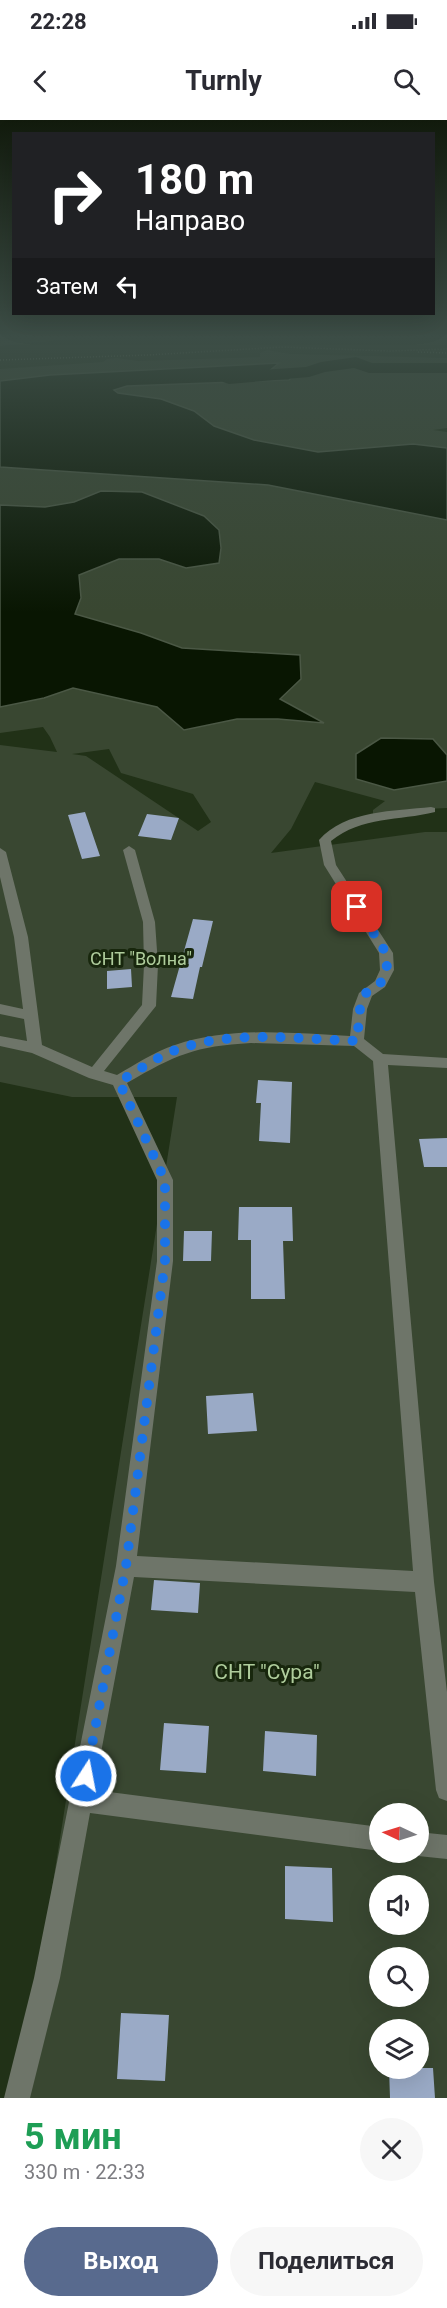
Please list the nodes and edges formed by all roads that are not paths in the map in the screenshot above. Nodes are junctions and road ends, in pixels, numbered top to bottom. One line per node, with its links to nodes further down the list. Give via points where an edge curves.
1 (430, 810): 7 (street, via 362,820 336,830 325,840 330,865 386,953 387,970 380,984 366,993 360,1009)
2 (129, 850): 11 (street, via 149,922 149,1006)
3 (0, 852): 5 (street, via 21,937)
4 (0, 1009): 5 (street)
5 (31, 1016): 8 (street)
6 (0, 1041): 8 (street)
7 (357, 1041): 9 (street); 12 (street, via 233,1037 186,1046)
8 (35, 1048): 11 (street)
9 (380, 1059): 10 (street); 14 (street)
10 (447, 1063)
11 (94, 1074): 12 (street)
12 (119, 1082): 13 (street, via 165,1180 165,1261)
13 (126, 1566): 14 (street); 16 (street)
14 (424, 1582): 15 (street)
15 (447, 1790)
16 (82, 1800): 17 (street); 20 (street, via 47,1977)
17 (369, 1838)
18 (429, 1845): 19 (street)
19 (447, 1847)
20 (16, 2098)

